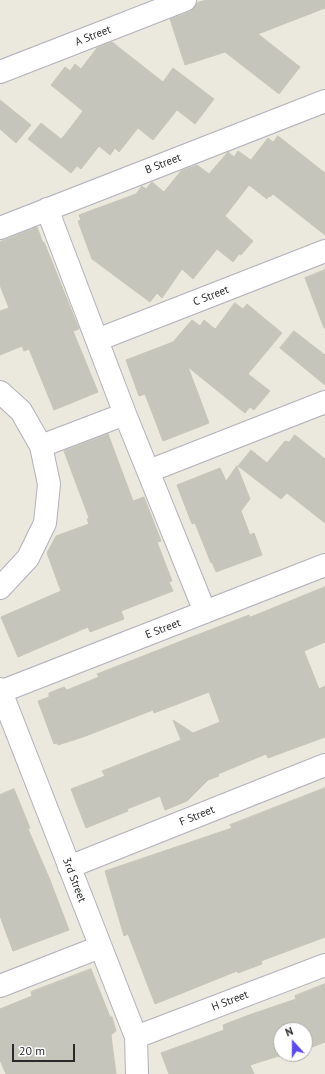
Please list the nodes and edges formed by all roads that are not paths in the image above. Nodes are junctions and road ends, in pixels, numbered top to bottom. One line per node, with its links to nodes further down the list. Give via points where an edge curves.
1 (185, 0): 2 (lane, A Street)
2 (0, 72)
3 (325, 101): 4 (lane, B Street)
4 (47, 209): 5 (lane, B Street); 7 (lane)
5 (0, 228)
6 (325, 251): 7 (lane, C Street)
7 (97, 340): 10 (lane)
8 (0, 392): 11 (lane, via 22,411)
9 (325, 402): 12 (lane)
10 (125, 414): 11 (lane); 12 (lane)
11 (41, 446): 14 (lane, via 49,484 45,523 28,558)
12 (149, 471): 15 (lane)
13 (325, 565): 15 (lane, E Street)
14 (0, 588)
15 (205, 612): 16 (lane, E Street)
16 (0, 691): 18 (lane, 3rd Street)
17 (325, 765): 18 (lane, F Street)
18 (69, 867): 19 (lane, 3rd Street)
19 (100, 947): 21 (lane); 22 (lane, 3rd Street)
20 (325, 966): 22 (lane, H Street)
21 (0, 986)
22 (136, 1037): 23 (lane, 3rd Street)
23 (137, 1074)

